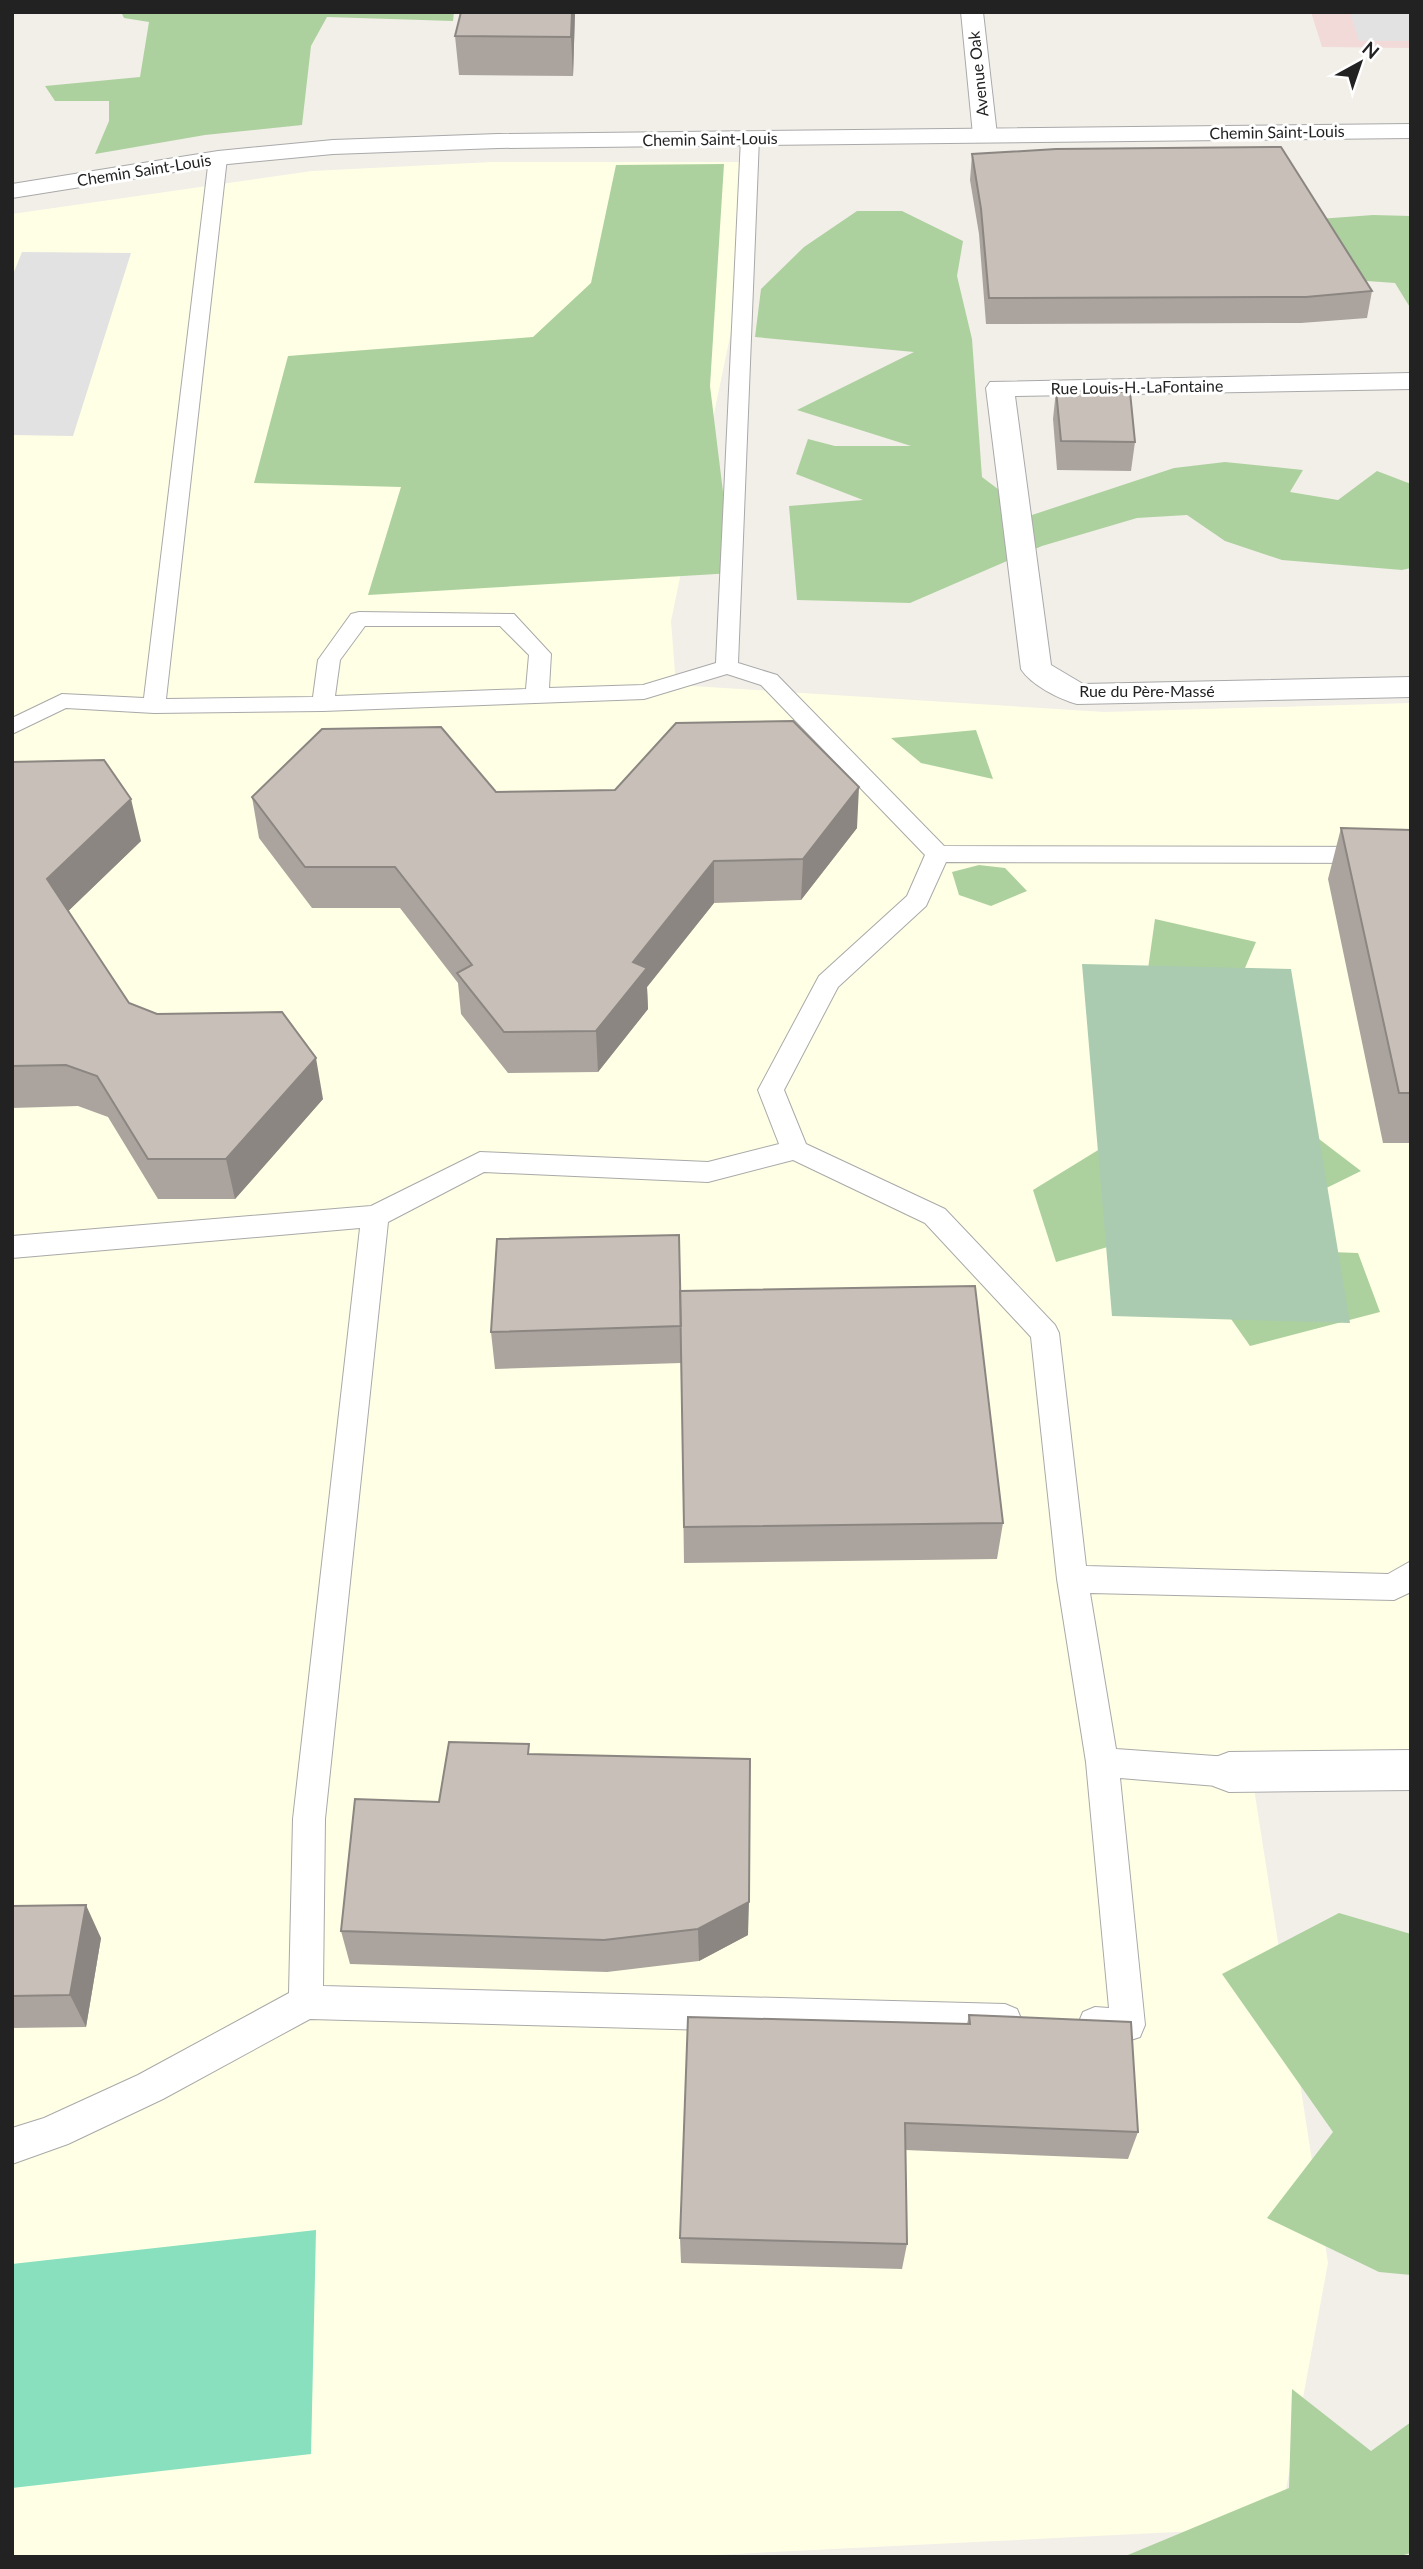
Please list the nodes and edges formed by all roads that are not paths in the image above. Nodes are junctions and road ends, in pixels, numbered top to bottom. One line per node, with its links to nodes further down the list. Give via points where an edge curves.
1 (972, 12): 3 (street, Avenue Oak)
2 (1411, 131): 3 (street, Chemin Saint-Louis)
3 (985, 135): 4 (street, Chemin Saint-Louis)
4 (750, 138): 5 (street, Chemin Saint-Louis, via 374,145); 9 (lane)
5 (218, 158): 6 (street, Chemin Saint-Louis); 13 (lane)
6 (12, 191)
7 (1411, 382): 8 (street, Rue Louis-H.-LaFontaine, via 1000,388)
8 (1016, 524): 10 (street, Rue du Père-Massé, via 1036,669 1077,694)
9 (727, 667): 11 (lane, via 644,692); 15 (lane, via 769,680)
10 (1411, 687)
11 (537, 697): 12 (lane); 12 (lane, via 540,654 506,619 359,619 329,660)
12 (323, 704): 13 (lane)
13 (154, 706): 14 (lane, via 62,701)
14 (12, 727)
15 (938, 854): 16 (lane); 17 (lane, via 917,900 828,982 771,1090)
16 (1411, 855)
17 (795, 1150): 18 (lane, via 708,1171 480,1162); 21 (lane, via 935,1216 1045,1333)
18 (375, 1216): 19 (lane); 25 (lane, via 309,1819)
19 (12, 1247)
20 (1411, 1574): 21 (lane, via 1394,1587)
21 (1072, 1579): 22 (lane)
22 (1102, 1762): 24 (lane); 25 (lane, via 1128,2025)
23 (1411, 1770): 24 (street)
24 (1229, 1772)
25 (306, 2001): 26 (lane, via 222,2052 127,2099 34,2141)
26 (12, 2146)

